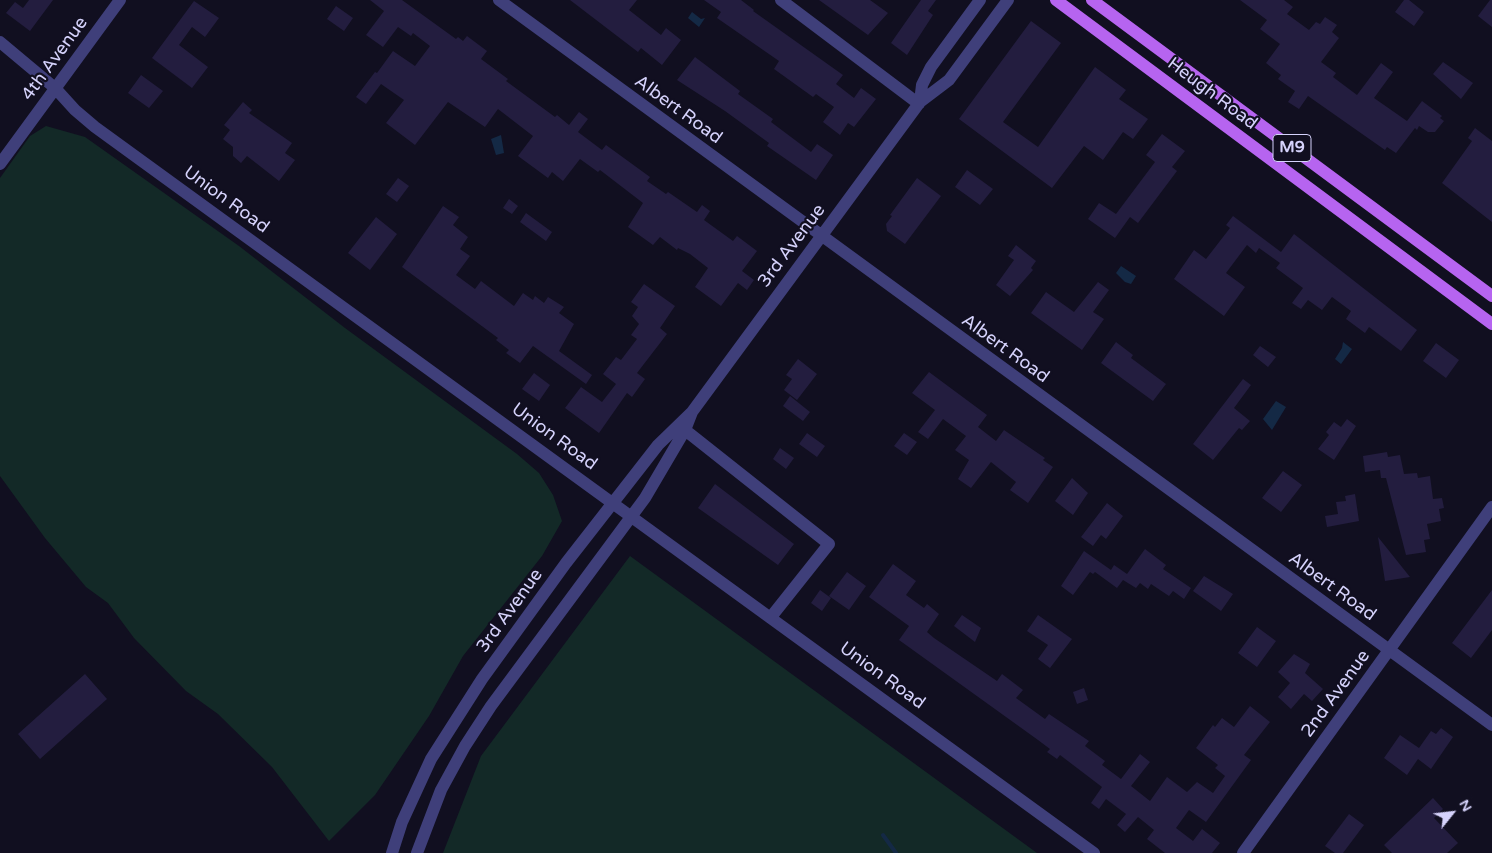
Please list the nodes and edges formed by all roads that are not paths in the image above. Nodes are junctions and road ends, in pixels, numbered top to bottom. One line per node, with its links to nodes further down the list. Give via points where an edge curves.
1 (120, 0): 9 (street, 4th Avenue)
2 (499, 0): 12 (street, Albert Road)
3 (781, 0): 10 (street)
4 (980, 0): 10 (street, 3rd Avenue, via 931,67 922,84)
5 (1008, 0): 10 (street, 3rd Avenue, via 949,80)
6 (1056, 0): 14 (main road, Heugh Road / M9)
7 (1092, 0): 13 (main road, Heugh Road / M9)
8 (0, 42): 9 (street, Union Road)
9 (55, 88): 11 (street, 4th Avenue); 17 (street, Union Road, via 96,127)
10 (919, 103): 12 (street, 3rd Avenue)
11 (0, 164)
12 (821, 237): 15 (street, 3rd Avenue); 21 (street, Albert Road)
13 (1492, 296)
14 (1492, 324)
15 (692, 412): 16 (street, 3rd Avenue); 17 (street, 3rd Avenue, via 662,440)
16 (686, 430): 19 (street, 3rd Avenue); 20 (street, via 829,544)
17 (614, 502): 19 (street, Union Road); 23 (street, 3rd Avenue, via 450,727 402,822)
18 (1492, 507): 21 (street, 2nd Avenue)
19 (632, 515): 20 (street, Union Road); 24 (street, 3rd Avenue, via 465,746 441,790)
20 (772, 617): 25 (street, Union Road)
21 (1389, 650): 22 (street, Albert Road); 26 (street, 2nd Avenue)
22 (1492, 725)
23 (392, 853)
24 (417, 853)
25 (1094, 853)
26 (1243, 853)

